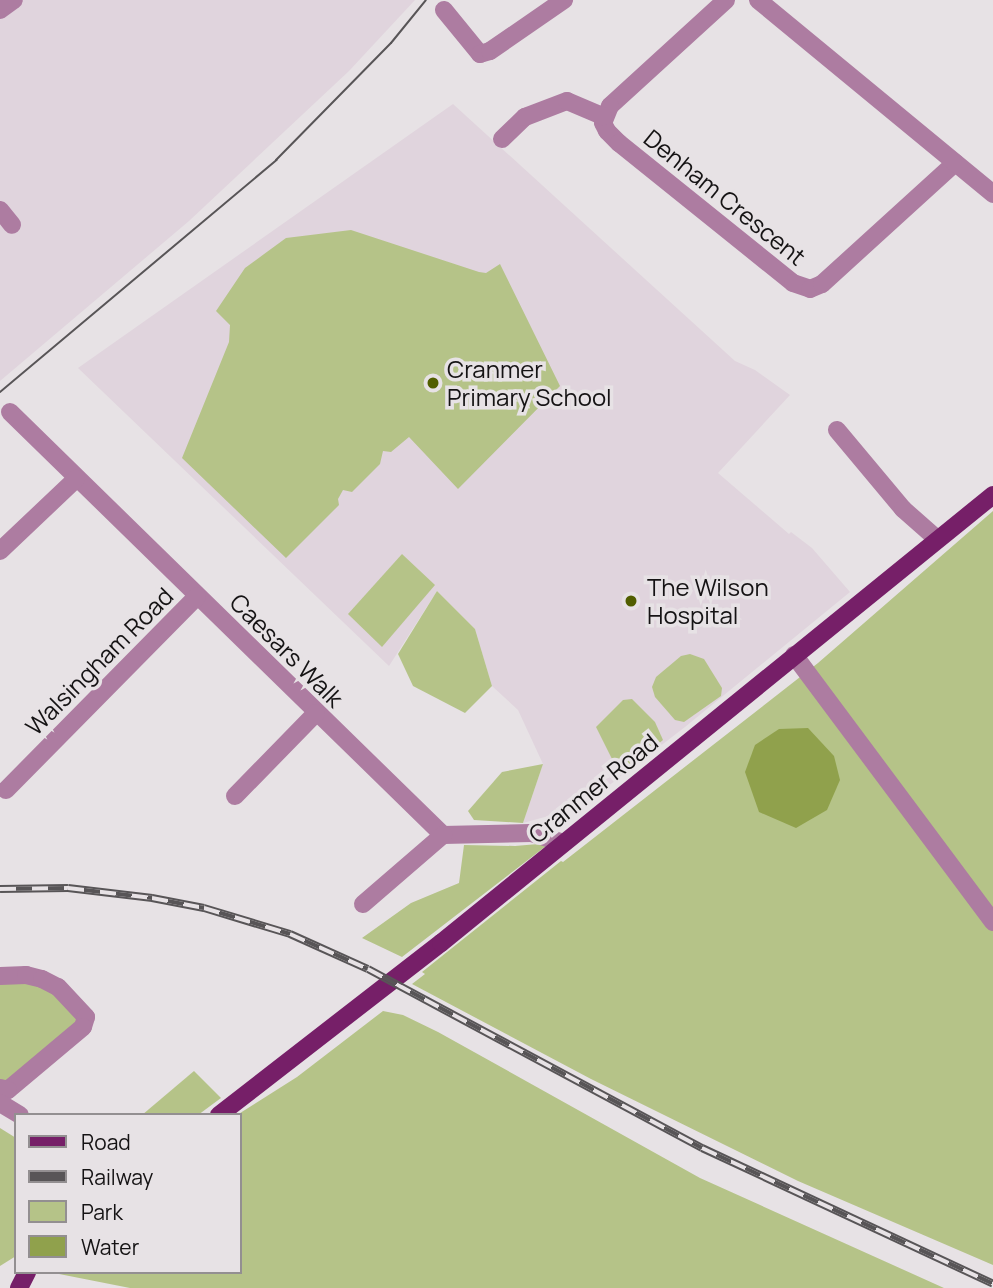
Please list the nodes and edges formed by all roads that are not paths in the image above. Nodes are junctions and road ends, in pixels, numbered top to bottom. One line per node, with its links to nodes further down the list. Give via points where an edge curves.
1 (564, 0): 4 (street, via 480,54)
2 (726, 0): 5 (street)
3 (758, 0): 7 (street)
4 (444, 10)
5 (603, 116): 6 (street, via 567,101 525,117); 7 (street, Denham Crescent, via 607,131 619,143 805,289 822,284)
6 (502, 139)
7 (955, 163): 8 (street)
8 (993, 194)
9 (0, 210): 10 (street)
10 (12, 225)
11 (10, 412): 13 (street, Caesars Walk)
12 (837, 430): 15 (street, via 903,509)
13 (76, 479): 16 (street); 17 (street, Caesars Walk)
14 (993, 495): 15 (main road, Cranmer Road)
15 (937, 539): 18 (main road, Cranmer Road)
16 (0, 551)
17 (197, 596): 19 (street, Caesars Walk); 20 (street, Walsingham Road)
18 (794, 656): 23 (main road, Cranmer Road); 25 (street)
19 (316, 713): 21 (street); 22 (street, Caesars Walk)
20 (6, 790)
21 (235, 796)
22 (443, 835): 23 (street, via 531,833); 24 (street)
23 (563, 844): 29 (main road, Cranmer Road)
24 (363, 904)
25 (993, 922)
26 (0, 976): 27 (street, via 42,979 58,987 86,1017 83,1027)
27 (1, 1096): 28 (street)
28 (18, 1113)
29 (222, 1113)

